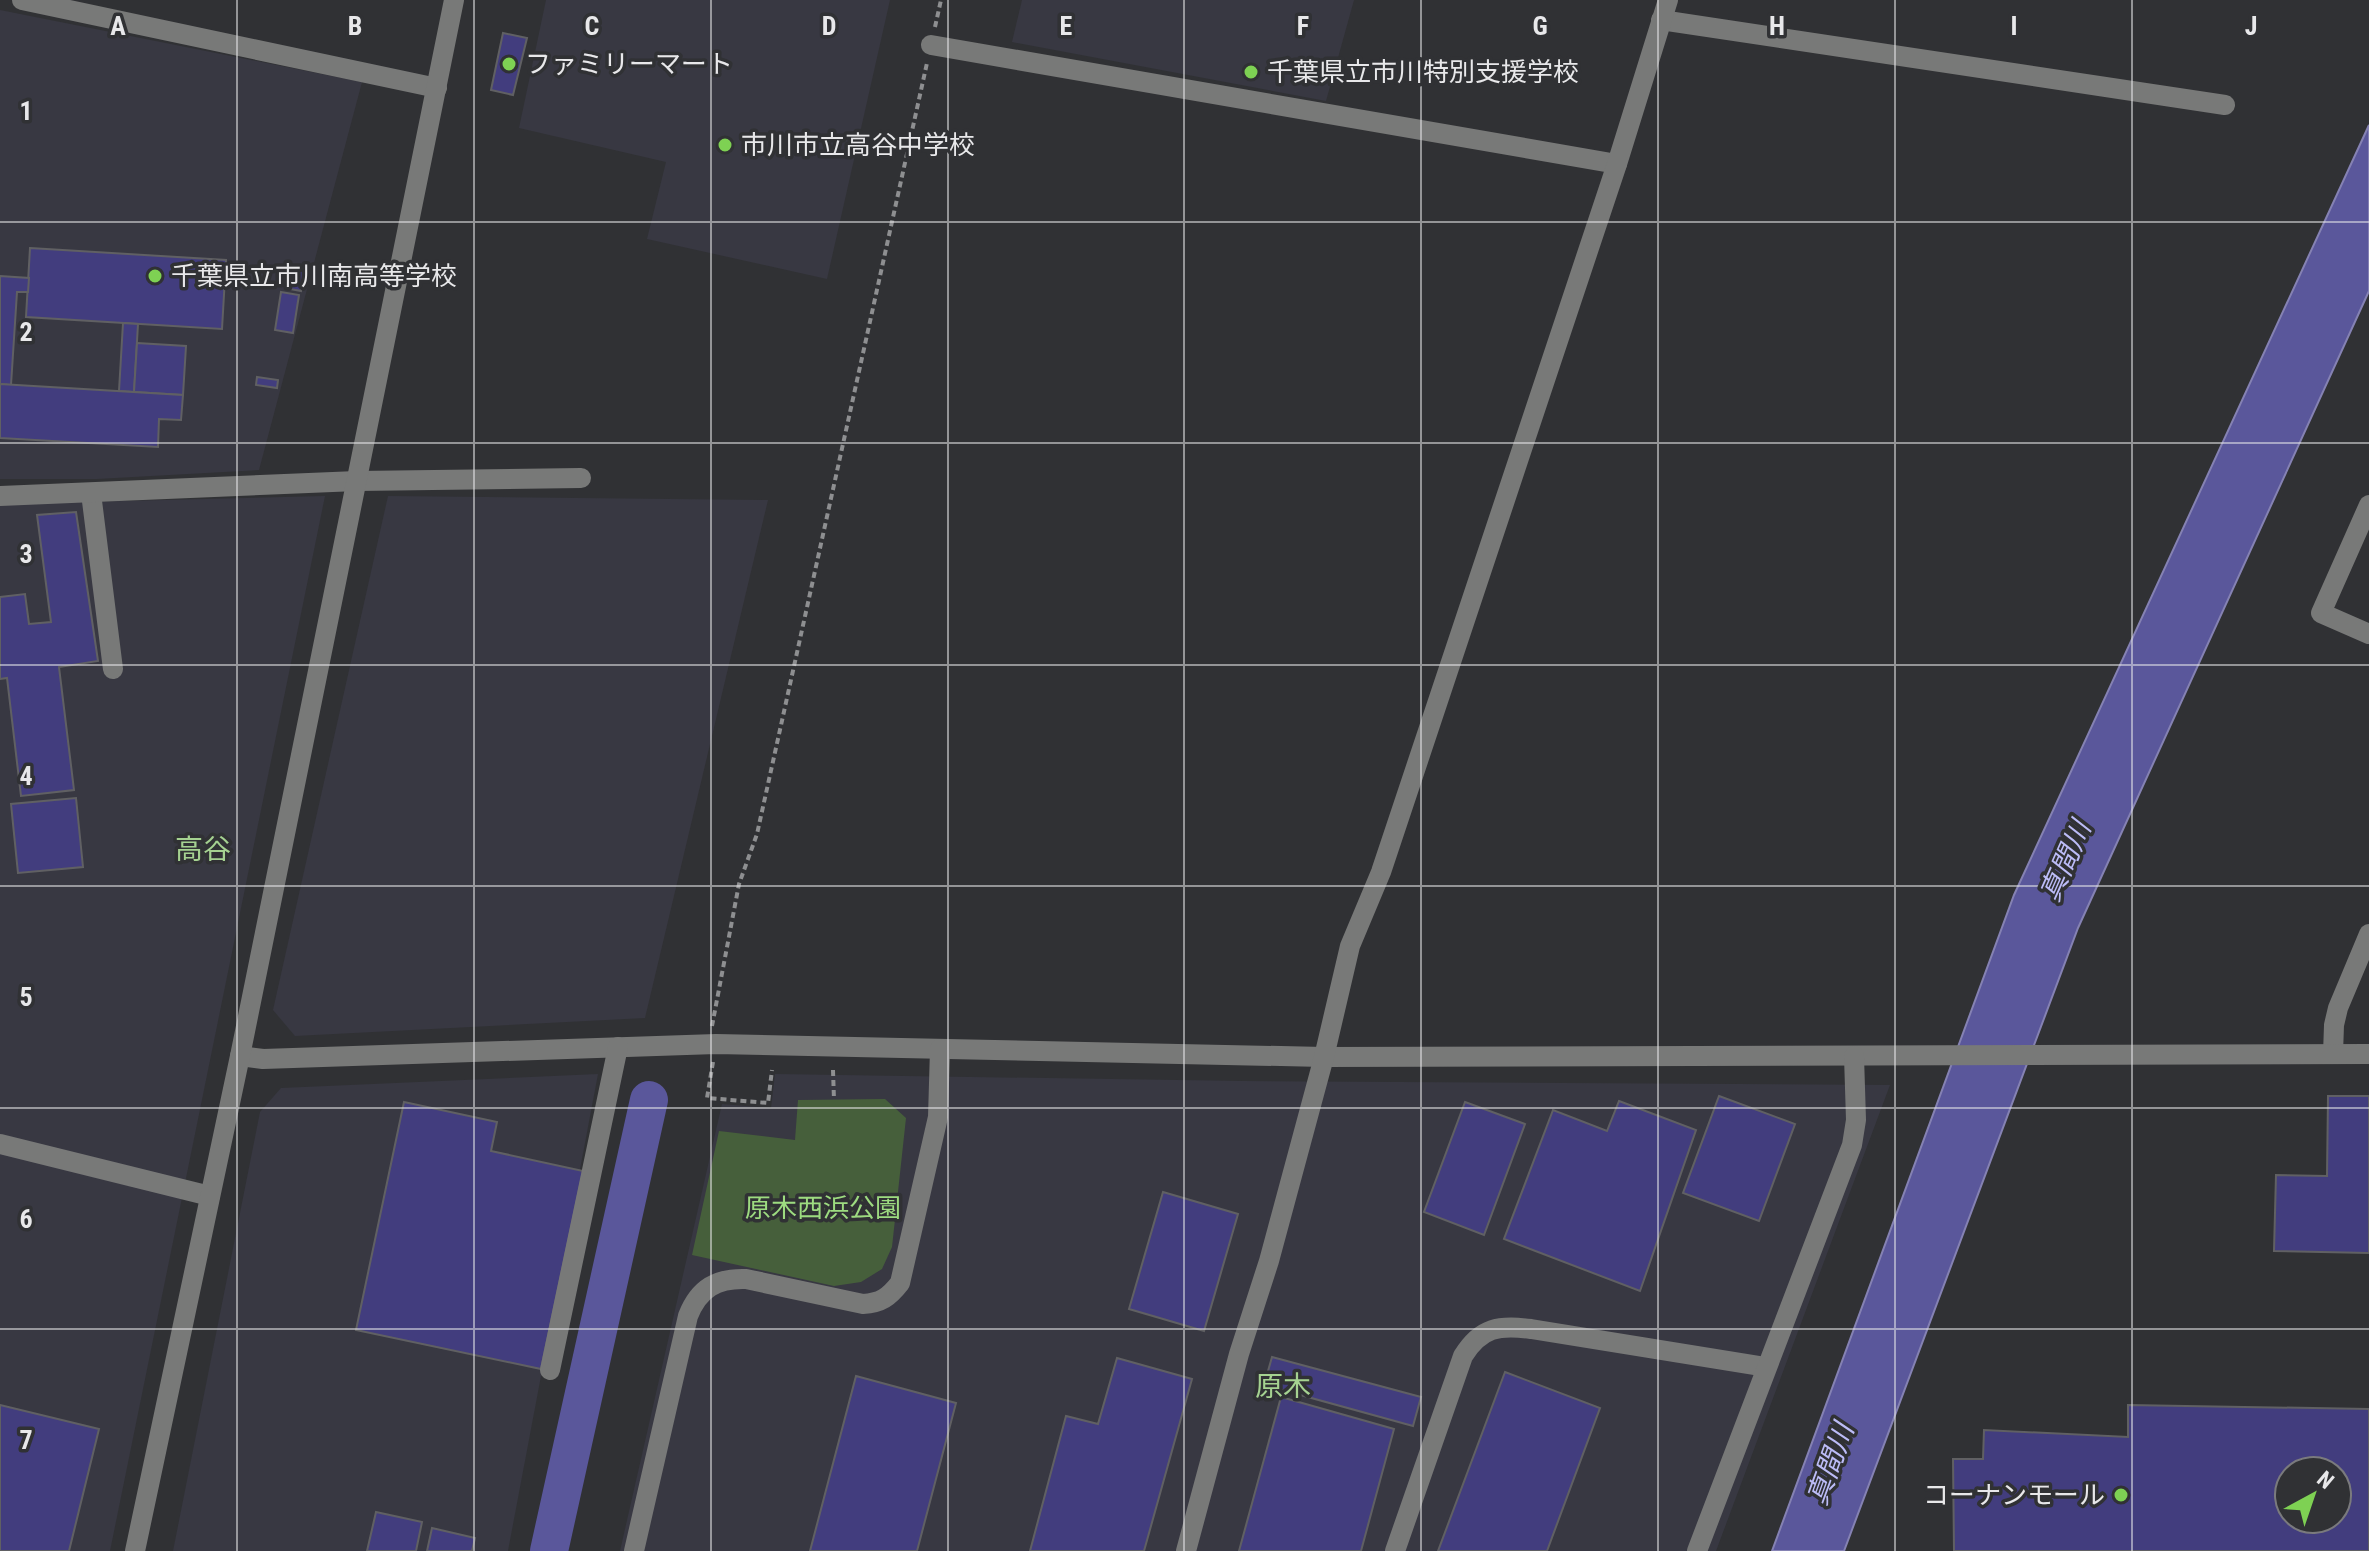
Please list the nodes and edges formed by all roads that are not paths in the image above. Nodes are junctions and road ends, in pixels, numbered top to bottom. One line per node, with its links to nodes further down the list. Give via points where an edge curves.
1 (22, 0): 5 (street)
2 (454, 0): 5 (street)
3 (1665, 10): 6 (street); 7 (street)
4 (931, 45): 7 (street)
5 (437, 88): 9 (street)
6 (2225, 105)
7 (1617, 164): 22 (street, via 1381,872 1350,946)
8 (581, 478): 9 (street)
9 (357, 481): 10 (street); 20 (street)
10 (91, 493): 11 (street); 14 (street)
11 (0, 496)
12 (2367, 515): 13 (street, via 2321,613)
13 (2369, 634)
14 (113, 669)
15 (2369, 934): 18 (street, via 2338,1008)
16 (618, 1047): 17 (street); 20 (street); 26 (street)
17 (940, 1049): 22 (street); 28 (street, via 938,1117 900,1283 890,1296 863,1304 746,1279 715,1282 702,1291 688,1316)
18 (2333, 1054): 19 (street); 21 (street)
19 (2369, 1054)
20 (240, 1056): 24 (street)
21 (1854, 1056): 22 (street); 25 (street, via 1856,1134)
22 (1324, 1057): 29 (street)
23 (0, 1144): 24 (street)
24 (210, 1196): 27 (street)
25 (1766, 1367): 30 (street, via 1520,1328 1484,1333 1463,1356); 31 (street)
26 (550, 1370)
27 (135, 1551)
28 (634, 1551)
29 (1186, 1551)
30 (1395, 1551)
31 (1697, 1551)

